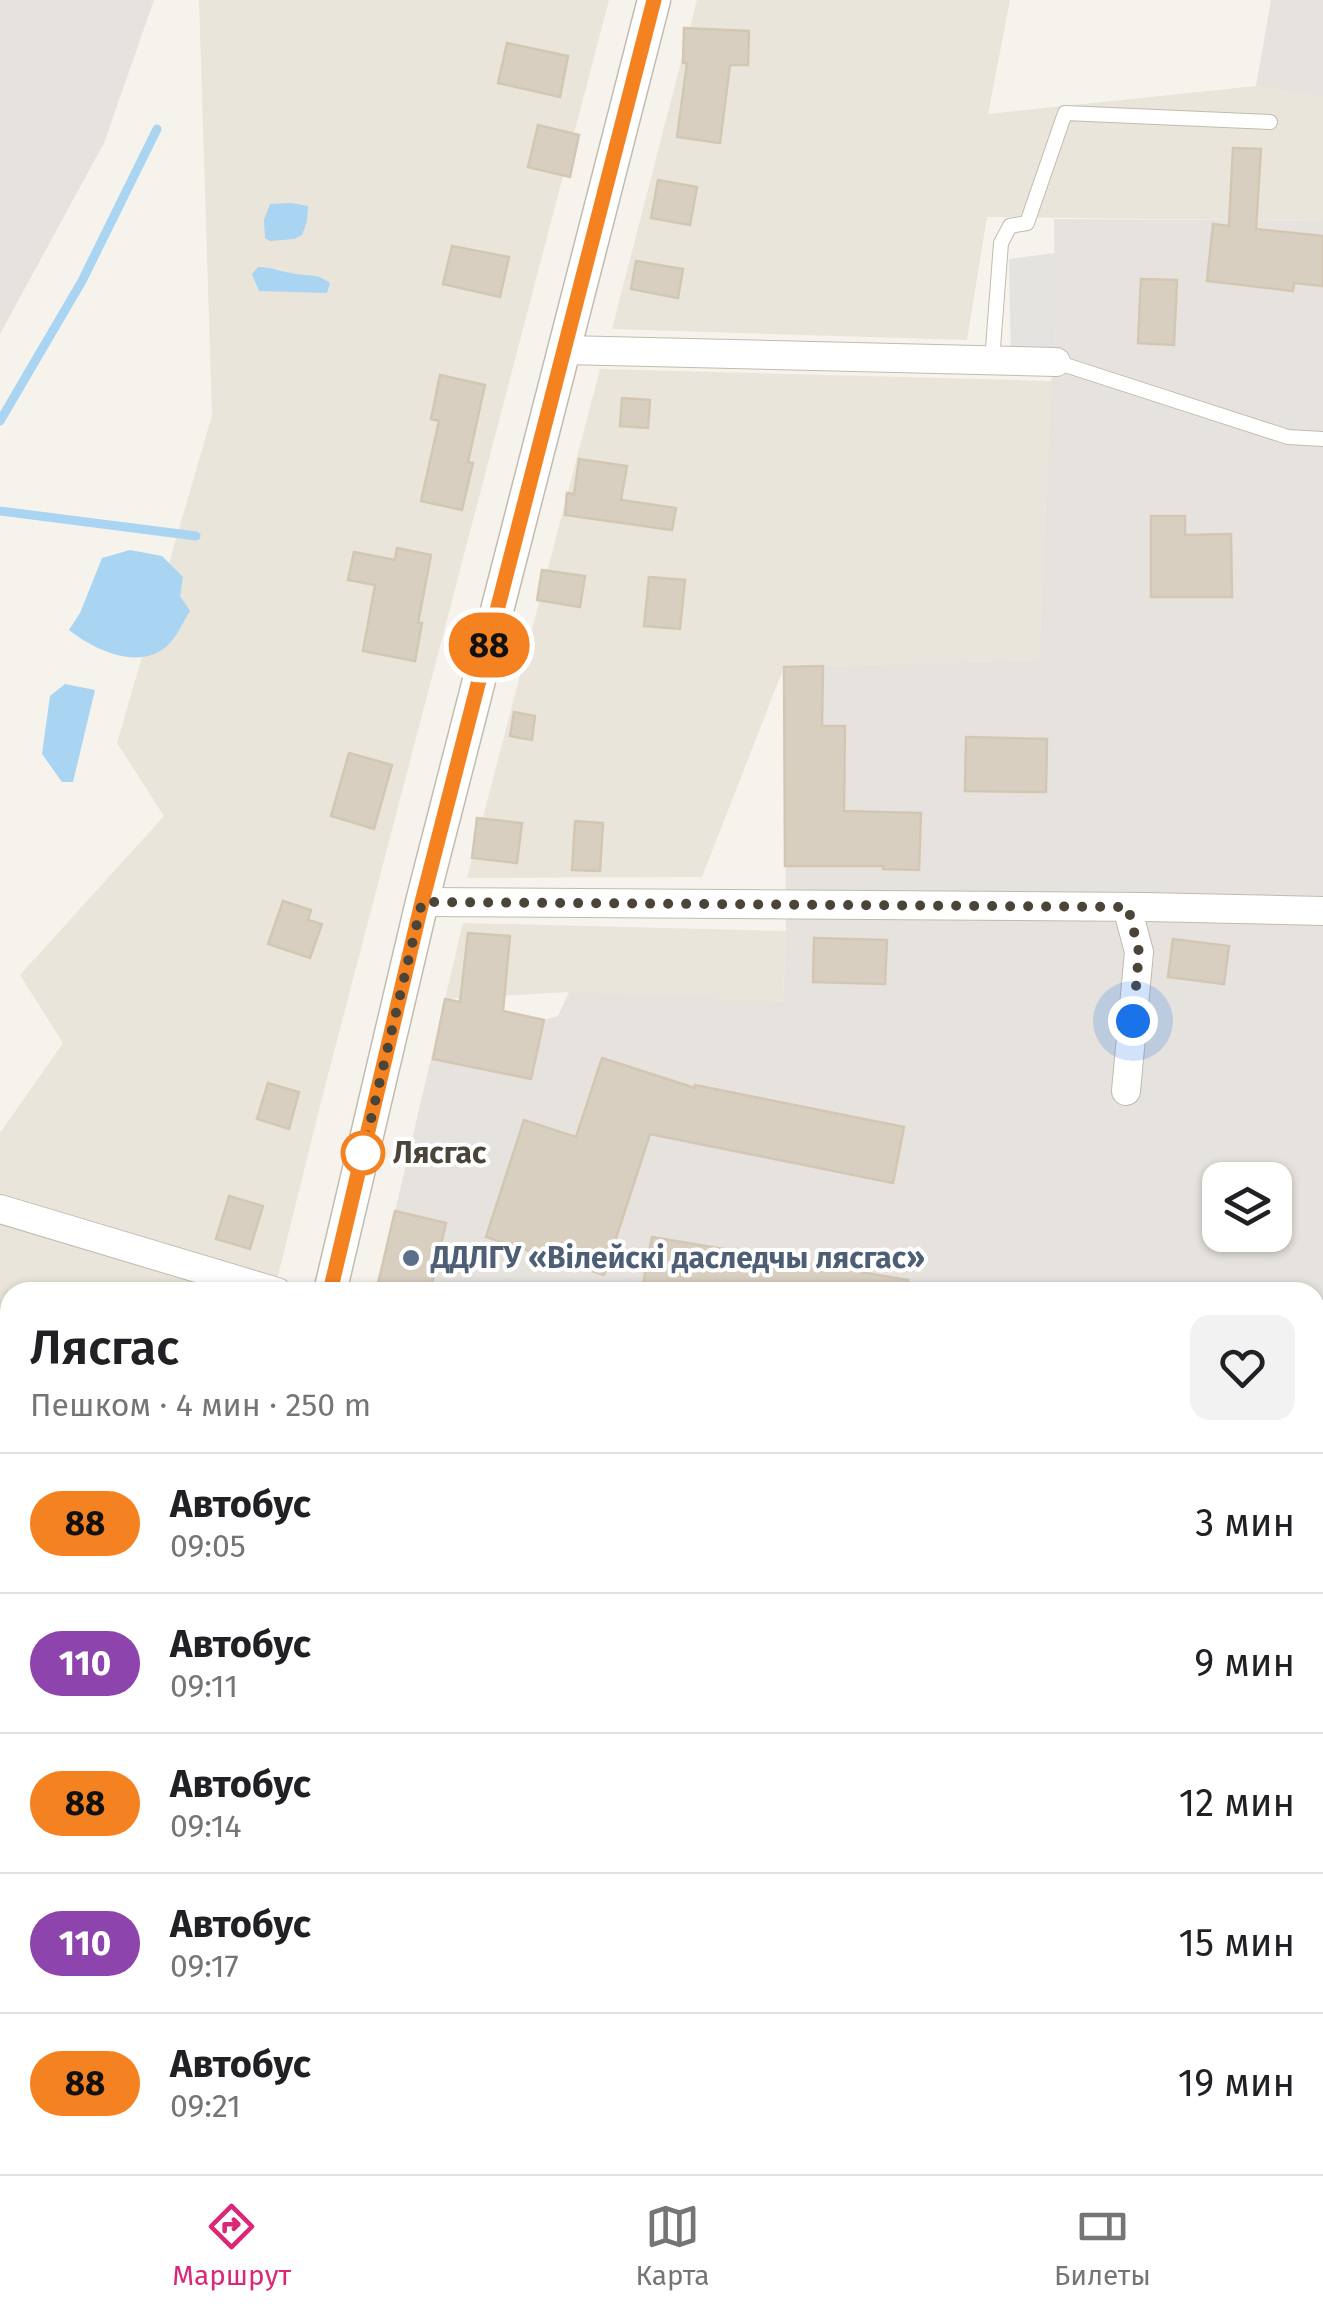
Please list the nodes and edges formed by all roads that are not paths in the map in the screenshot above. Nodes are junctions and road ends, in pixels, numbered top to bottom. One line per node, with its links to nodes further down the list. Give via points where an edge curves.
1 (654, 0): 3 (street)
2 (1270, 122): 4 (lane, via 1065,114 1027,222 1010,226 1001,242)
3 (565, 350): 4 (street); 7 (street)
4 (992, 361): 5 (street)
5 (1056, 362): 6 (lane, via 1288,437)
6 (1323, 439)
7 (422, 902): 8 (street); 13 (street)
8 (1128, 907): 9 (street); 10 (street, via 1139,952)
9 (1323, 911)
10 (1126, 1091)
11 (0, 1208): 12 (street)
12 (243, 1282)
13 (332, 1282)

